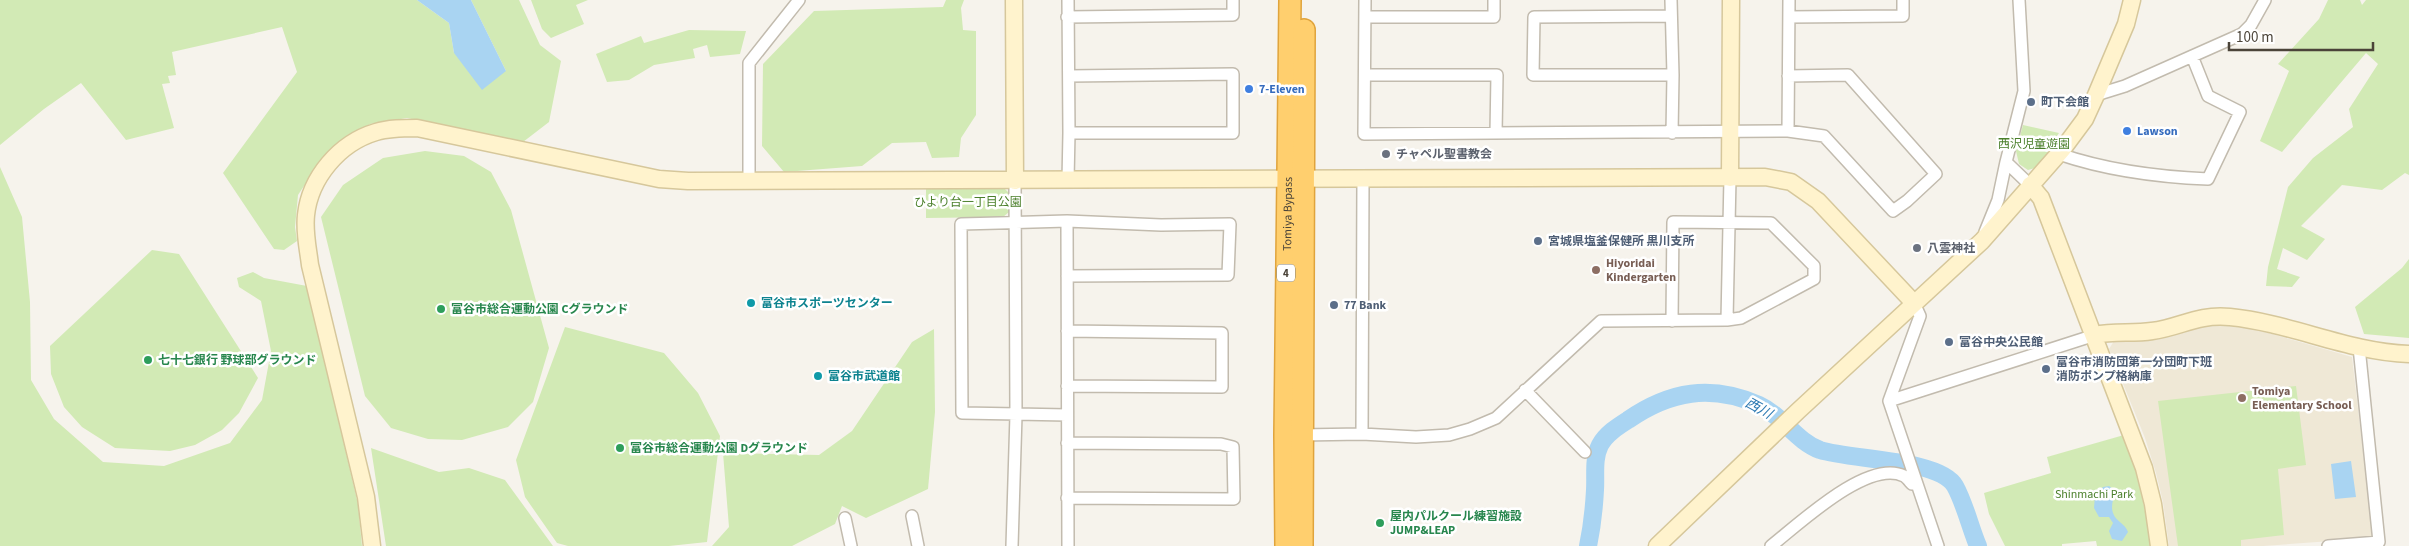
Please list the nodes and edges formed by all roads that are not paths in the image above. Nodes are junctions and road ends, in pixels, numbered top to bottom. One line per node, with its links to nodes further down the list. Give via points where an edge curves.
1 (799, 0): 36 (street, via 749,63)
2 (1014, 0): 38 (street)
3 (1068, 0): 17 (street)
4 (1233, 0): 17 (street, via 1233,15)
5 (1290, 0): 34 (highway, Tomiya Bypass / 4)
6 (1304, 0): 34 (highway, Tomiya Bypass / 4)
7 (1365, 0): 18 (street)
8 (1494, 0): 18 (street, via 1494,16)
9 (1671, 0): 16 (street)
10 (1731, 0): 27 (street)
11 (1789, 0): 19 (street)
12 (1903, 0): 19 (street, via 1903,16)
13 (2018, 0): 32 (street, via 2024,91)
14 (2132, 0): 25 (street, via 2126,24)
15 (2264, 0): 20 (street, via 2251,25 2242,34)
16 (1671, 16): 22 (street); 22 (street, via 1534,17 1533,75)
17 (1068, 17): 23 (street)
18 (1365, 17): 21 (street)
19 (1789, 17): 24 (street)
20 (2192, 56): 25 (street, via 2125,86); 31 (street, via 2208,96 2240,112 2208,179 2169,178)
21 (1365, 75): 28 (street, via 1497,75); 28 (street, via 1364,134)
22 (1673, 75): 29 (street)
23 (1069, 76): 30 (street); 30 (street, via 1233,74 1233,133)
24 (1788, 76): 26 (street); 26 (street, via 1848,75 1936,174 1893,211 1824,136)
25 (2096, 95): 31 (street, via 2084,119)
26 (1788, 130): 27 (street)
27 (1731, 132): 29 (street); 33 (street)
28 (1496, 133): 29 (street)
29 (1672, 133)
30 (1069, 134): 37 (street)
31 (2059, 154): 39 (street)
32 (2006, 162): 39 (street); 43 (street, via 1998,200)
33 (1730, 178): 35 (street); 41 (street); 45 (street, via 1773,178 1801,187 1818,201)
34 (1295, 179): 35 (street); 37 (street); 58 (highway, Tomiya Bypass / 4); 71 (highway, Tomiya Bypass / 4)
35 (1363, 179): 57 (street)
36 (749, 180): 38 (street); 66 (street, via 659,179 417,128 394,128 364,136 340,152 329,163 311,194 305,233 366,497)
37 (1068, 180): 38 (street)
38 (1015, 181): 42 (street)
39 (2030, 185): 43 (street); 49 (street, via 2041,198)
40 (1067, 221): 42 (street); 44 (street); 44 (street, via 1230,224 1228,275)
41 (1729, 222): 46 (street); 46 (street, via 1771,223 1814,266 1814,278 1741,318); 47 (street, via 1673,222)
42 (1014, 224): 55 (street); 55 (street, via 961,224 962,413)
43 (1982, 241): 45 (street)
44 (1067, 276): 48 (street)
45 (1914, 304): 54 (street, via 1920,316); 65 (street, via 1798,411)
46 (1727, 320): 47 (street)
47 (1672, 321): 53 (street, via 1601,321)
48 (1067, 331): 52 (street); 52 (street, via 1222,333 1222,387)
49 (2095, 335): 50 (street, via 2151,332 2193,319 2216,316 2261,323); 54 (street); 75 (street, via 2144,468)
50 (2359, 347): 51 (street); 76 (street, via 2379,542)
51 (2409, 354)
52 (1067, 386): 56 (street)
53 (1525, 390): 57 (street, via 1496,418 1456,433 1416,437); 60 (street)
54 (1889, 401): 61 (street)
55 (1016, 415): 56 (street); 69 (street)
56 (1067, 415): 59 (street)
57 (1362, 434): 58 (street)
58 (1301, 435): 72 (highway, Tomiya Bypass / 4)
59 (1067, 443): 62 (street); 62 (street, via 1221,444 1233,447 1235,473 1234,500)
60 (1585, 452)
61 (1915, 480): 73 (street, via 1912,484 1904,476 1883,473 1866,479 1828,500); 74 (street)
62 (1067, 498): 70 (street)
63 (912, 516): 68 (street)
64 (845, 518): 67 (street)
65 (1663, 544)
66 (372, 546)
67 (851, 546)
68 (918, 546)
69 (1012, 546)
70 (1068, 546)
71 (1286, 546)
72 (1302, 546)
73 (1771, 546)
74 (1938, 546)
75 (2159, 546)
76 (2328, 546)

